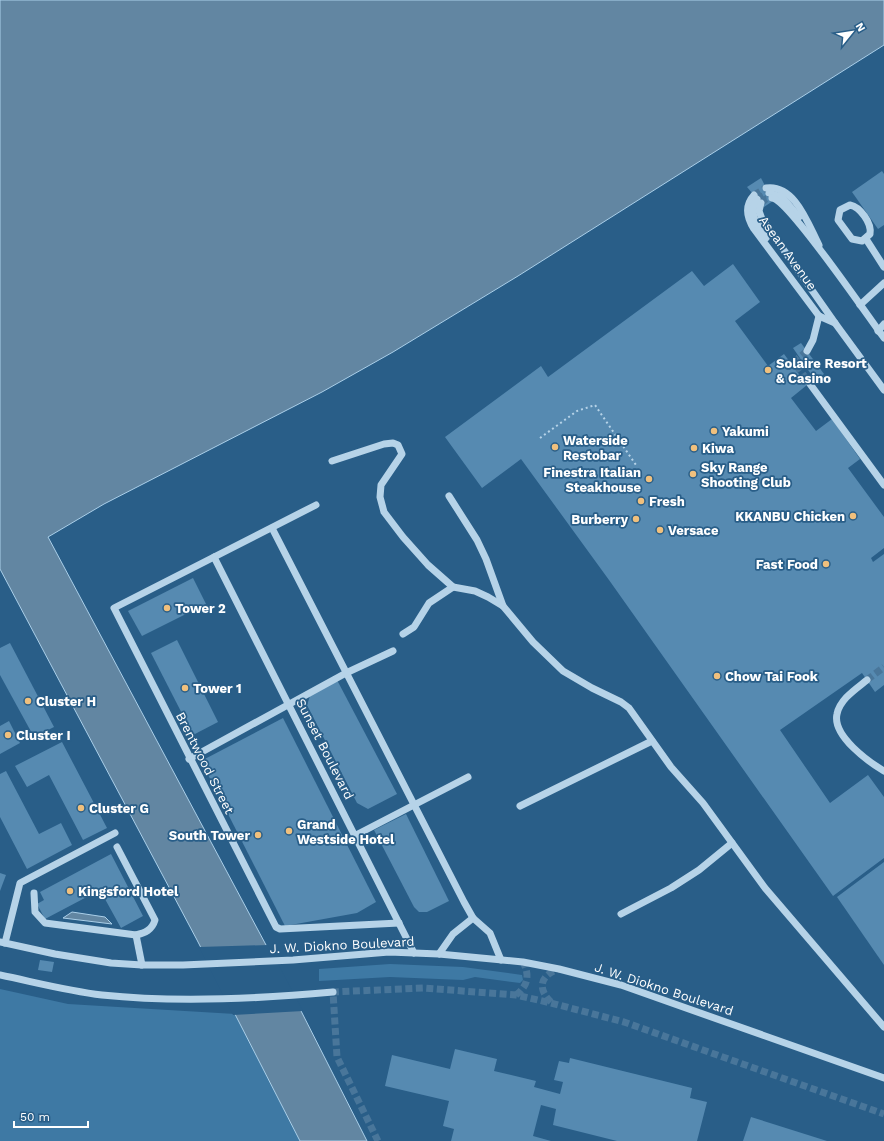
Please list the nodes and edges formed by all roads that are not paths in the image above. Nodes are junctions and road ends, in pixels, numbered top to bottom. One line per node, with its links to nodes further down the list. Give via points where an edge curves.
1 (866, 240): 1 (street, via 870,234 868,224 856,208 850,205 843,207 838,213 840,223 852,239 859,242); 3 (street)
2 (826, 259): 2 (street, Asean Avenue, via 792,198 779,188 769,193 781,203); 5 (street, Asean Avenue)
3 (884, 267)
4 (884, 283): 5 (street)
5 (860, 305): 9 (street, Asean Avenue)
6 (822, 317): 7 (street, Asean Avenue); 7 (street, Asean Avenue, via 751,224 747,211 749,201 757,199 762,219); 11 (street)
7 (835, 323): 13 (street, Asean Avenue)
8 (884, 324): 9 (street)
9 (878, 331): 10 (street, Asean Avenue)
10 (884, 338)
11 (807, 351)
12 (810, 384): 15 (street)
13 (884, 390)
14 (332, 461): 20 (street, via 384,444 398,445 402,454 400,459 381,485 380,497 384,512 428,565)
15 (884, 485)
16 (449, 496): 21 (street, via 478,540)
17 (316, 505): 18 (street)
18 (272, 528): 19 (street); 24 (street)
19 (214, 557): 26 (street, Sunset Boulevard); 28 (street, Brentwood Street, via 114,608)
20 (453, 587): 21 (street, via 475,591); 22 (street, via 429,602 414,627)
21 (503, 606): 27 (street, via 533,642 563,671 629,708)
22 (403, 634)
23 (393, 651): 24 (street)
24 (346, 673): 26 (street); 31 (street)
25 (867, 680): 29 (street, via 842,704 836,715 837,721 839,728 860,756)
26 (289, 705): 28 (street); 34 (street, Sunset Boulevard)
27 (652, 741): 32 (street); 35 (street)
28 (189, 759): 40 (street, Brentwood Street, via 276,927 280,929)
29 (884, 771)
30 (468, 777): 31 (street)
31 (415, 804): 34 (street); 39 (street)
32 (520, 806)
33 (115, 833): 42 (street, via 20,883)
34 (356, 835): 40 (street, Sunset Boulevard)
35 (732, 843): 38 (street, via 671,888); 49 (street, via 765,888)
36 (116, 847): 41 (street, via 155,920 149,930)
37 (34, 893): 41 (street, via 35,912 45,924)
38 (621, 914)
39 (473, 918): 44 (street, via 453,934); 45 (street, via 490,933)
40 (399, 923): 43 (street, Sunset Boulevard)
41 (136, 934): 46 (street)
42 (3, 943): 46 (street, J. W. Diokno Boulevard, via 111,963)
43 (414, 953): 44 (street, J. W. Diokno Boulevard); 46 (street, J. W. Diokno Boulevard, via 389,952 183,965)
44 (439, 954): 45 (street, J. W. Diokno Boulevard)
45 (501, 960): 50 (street, J. W. Diokno Boulevard, via 559,969 621,985)
46 (142, 964)
47 (0, 975): 48 (street, via 100,995 143,998 199,999)
48 (333, 992)
49 (884, 1028)
50 (884, 1076)

